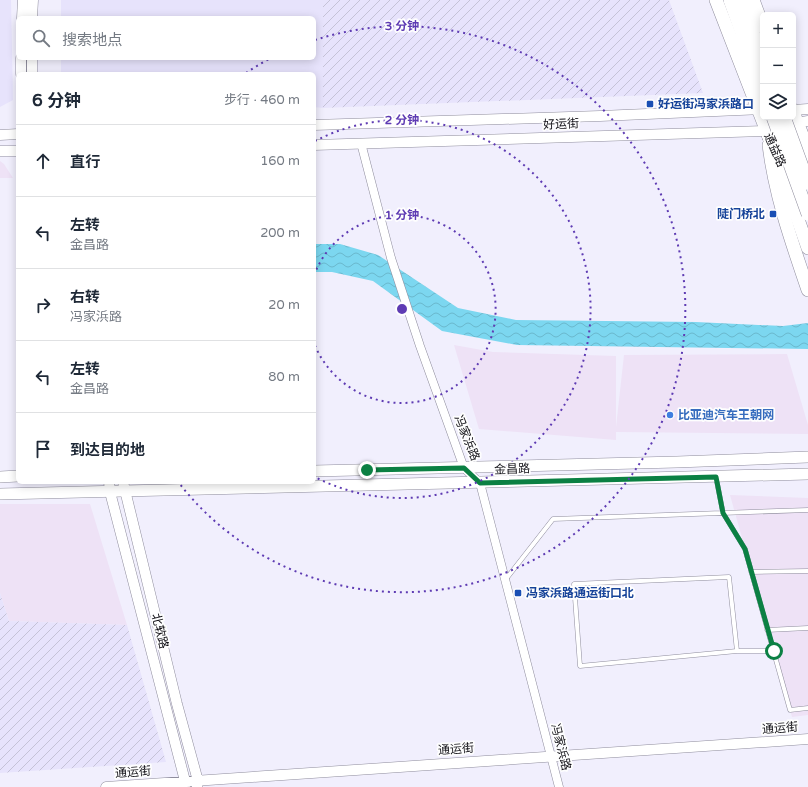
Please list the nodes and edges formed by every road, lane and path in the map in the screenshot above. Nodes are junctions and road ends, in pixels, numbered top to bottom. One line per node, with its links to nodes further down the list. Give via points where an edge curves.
1 (23, 0): 7 (street)
2 (33, 0): 8 (street)
3 (716, 0): 16 (main road, 通益路)
4 (730, 0): 15 (main road)
5 (741, 0): 10 (main road)
6 (753, 0): 9 (main road)
7 (22, 16)
8 (32, 16)
9 (760, 19)
10 (760, 52)
11 (21, 60): 13 (street)
12 (32, 60): 14 (street)
13 (21, 72)
14 (32, 72)
15 (760, 84)
16 (760, 107)
17 (760, 109): 23 (street, 好运街)
18 (808, 109): 19 (street, 好运街)
19 (798, 116): 24 (street, 好运街); 27 (main road); 30 (main road); 33 (main road)
20 (764, 120): 24 (main road, 通益路)
21 (773, 120): 35 (main road, bridge)
22 (785, 120): 34 (main road, bridge)
23 (316, 125)
24 (767, 132): 28 (street, 好运街); 36 (main road); 37 (main road, via 772,169 789,234)
25 (16, 134): 26 (street)
26 (0, 135)
27 (808, 137)
28 (361, 143): 29 (street, 好运街); 39 (street, 冯家浜路, via 391,258)
29 (316, 145)
30 (808, 150)
31 (0, 151): 32 (street)
32 (16, 151)
33 (808, 159)
34 (808, 183)
35 (808, 214)
36 (807, 240)
37 (808, 290)
38 (808, 457): 39 (main road, 金昌路)
39 (464, 468): 40 (main road, 金昌路); 45 (street, 冯家浜路)
40 (316, 471)
41 (808, 474): 44 (main road, 金昌路)
42 (16, 476): 43 (main road)
43 (0, 477)
44 (716, 477): 45 (main road, 金昌路); 50 (lane)
45 (480, 483): 46 (main road, 金昌路); 53 (street, 冯家浜路)
46 (124, 486): 47 (main road, 金昌路); 62 (street, 北软路)
47 (110, 487): 48 (main road, 金昌路); 61 (street, 北软路)
48 (0, 494)
49 (808, 510): 50 (lane)
50 (723, 513): 52 (lane, via 745,549); 53 (lane, via 553,519)
51 (808, 571): 52 (lane)
52 (751, 572): 55 (lane)
53 (506, 580): 60 (street, 冯家浜路)
54 (808, 628): 55 (lane)
55 (768, 630): 57 (lane)
56 (736, 651): 56 (lane, via 729,577 574,584 580,666); 57 (lane)
57 (774, 651): 58 (lane, via 790,710)
58 (808, 708)
59 (808, 739): 60 (street, 通运街)
60 (551, 756): 62 (street, 通运街); 64 (street, 冯家浜路)
61 (185, 784): 62 (street, 通运街); 63 (street, 通运街)
62 (198, 784)
63 (106, 787)
64 (559, 787)

